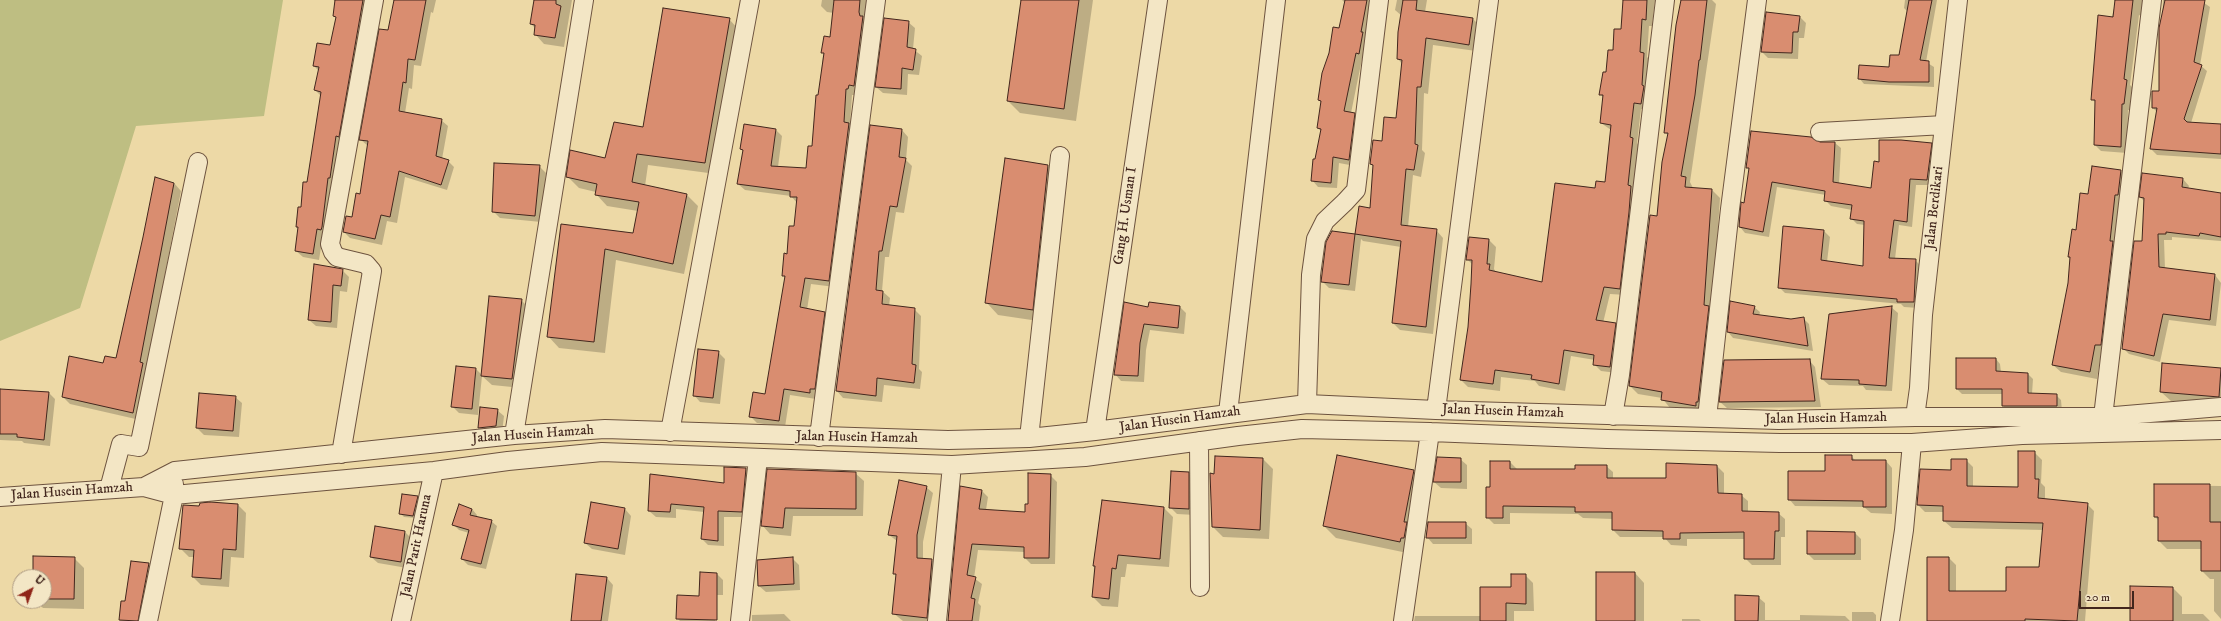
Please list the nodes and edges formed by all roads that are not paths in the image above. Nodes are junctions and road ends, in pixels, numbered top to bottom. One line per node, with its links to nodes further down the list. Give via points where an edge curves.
1 (374, 0): 37 (street, via 330,244 332,252 337,257 366,264 372,271)
2 (584, 0): 31 (street)
3 (750, 0): 29 (street)
4 (876, 0): 32 (street)
5 (1158, 0): 28 (street, Gang H. Usman I)
6 (1276, 0): 20 (street)
7 (1379, 0): 17 (street, via 1356,190 1325,221 1316,239 1311,275)
8 (1489, 0): 19 (street)
9 (1665, 0): 21 (street)
10 (1757, 0): 24 (street)
11 (1958, 0): 13 (street, Jalan Berdikari)
12 (2152, 0): 23 (street)
13 (1944, 125): 14 (street); 22 (street, Jalan Berdikari, via 1923,315)
14 (1820, 132)
15 (1060, 156): 33 (street)
16 (198, 162): 43 (street, via 139,446 121,444)
17 (1307, 404): 19 (street, Jalan Husein Hamzah); 20 (street, Jalan Husein Hamzah)
18 (2221, 407): 23 (street, Jalan Husein Hamzah)
19 (1436, 410): 21 (street, Jalan Husein Hamzah)
20 (1228, 413): 28 (street, Jalan Husein Hamzah)
21 (1613, 416): 24 (street, Jalan Husein Hamzah)
22 (1915, 417): 25 (street, Jalan Husein Hamzah); 26 (street, Jalan Husein Hamzah)
23 (2103, 417): 26 (street, Jalan Husein Hamzah)
24 (1707, 418): 25 (street, Jalan Husein Hamzah)
25 (1779, 420): 35 (street)
26 (2022, 426): 27 (street, Jalan Husein Hamzah); 36 (street, Jalan Husein Hamzah)
27 (2221, 430)
28 (1095, 431): 33 (street, Jalan Husein Hamzah)
29 (670, 432): 31 (street, Jalan Husein Hamzah, via 605,429); 32 (street, Jalan Husein Hamzah)
30 (1430, 432): 34 (street, Jalan Husein Hamzah, via 1302,429); 35 (street, Jalan Husein Hamzah, via 1607,440); 51 (street)
31 (514, 434): 37 (street, Jalan Husein Hamzah)
32 (819, 437): 33 (street, Jalan Husein Hamzah, via 948,440)
33 (1029, 438)
34 (1199, 441): 39 (street, Jalan Husein Hamzah, via 1085,457); 46 (street)
35 (1780, 443): 36 (street, Jalan Husein Hamzah)
36 (1912, 443): 52 (street, via 1904,530)
37 (341, 454): 40 (street, Jalan Husein Hamzah)
38 (758, 458): 39 (street, Jalan Husein Hamzah); 41 (street, Jalan Husein Hamzah, via 602,452); 49 (street)
39 (952, 465): 50 (street)
40 (174, 471): 42 (street, Jalan Husein Hamzah); 44 (street)
41 (434, 471): 44 (street, Jalan Husein Hamzah); 48 (street, Jalan Parit Haruna)
42 (144, 487): 43 (street, Jalan Husein Hamzah); 44 (street, Jalan Husein Hamzah)
43 (109, 489): 45 (street, Jalan Husein Hamzah)
44 (174, 495): 47 (street)
45 (0, 498)
46 (1200, 587)
47 (148, 621)
48 (401, 621)
49 (740, 621)
50 (937, 621)
51 (1402, 621)
52 (1890, 621)

